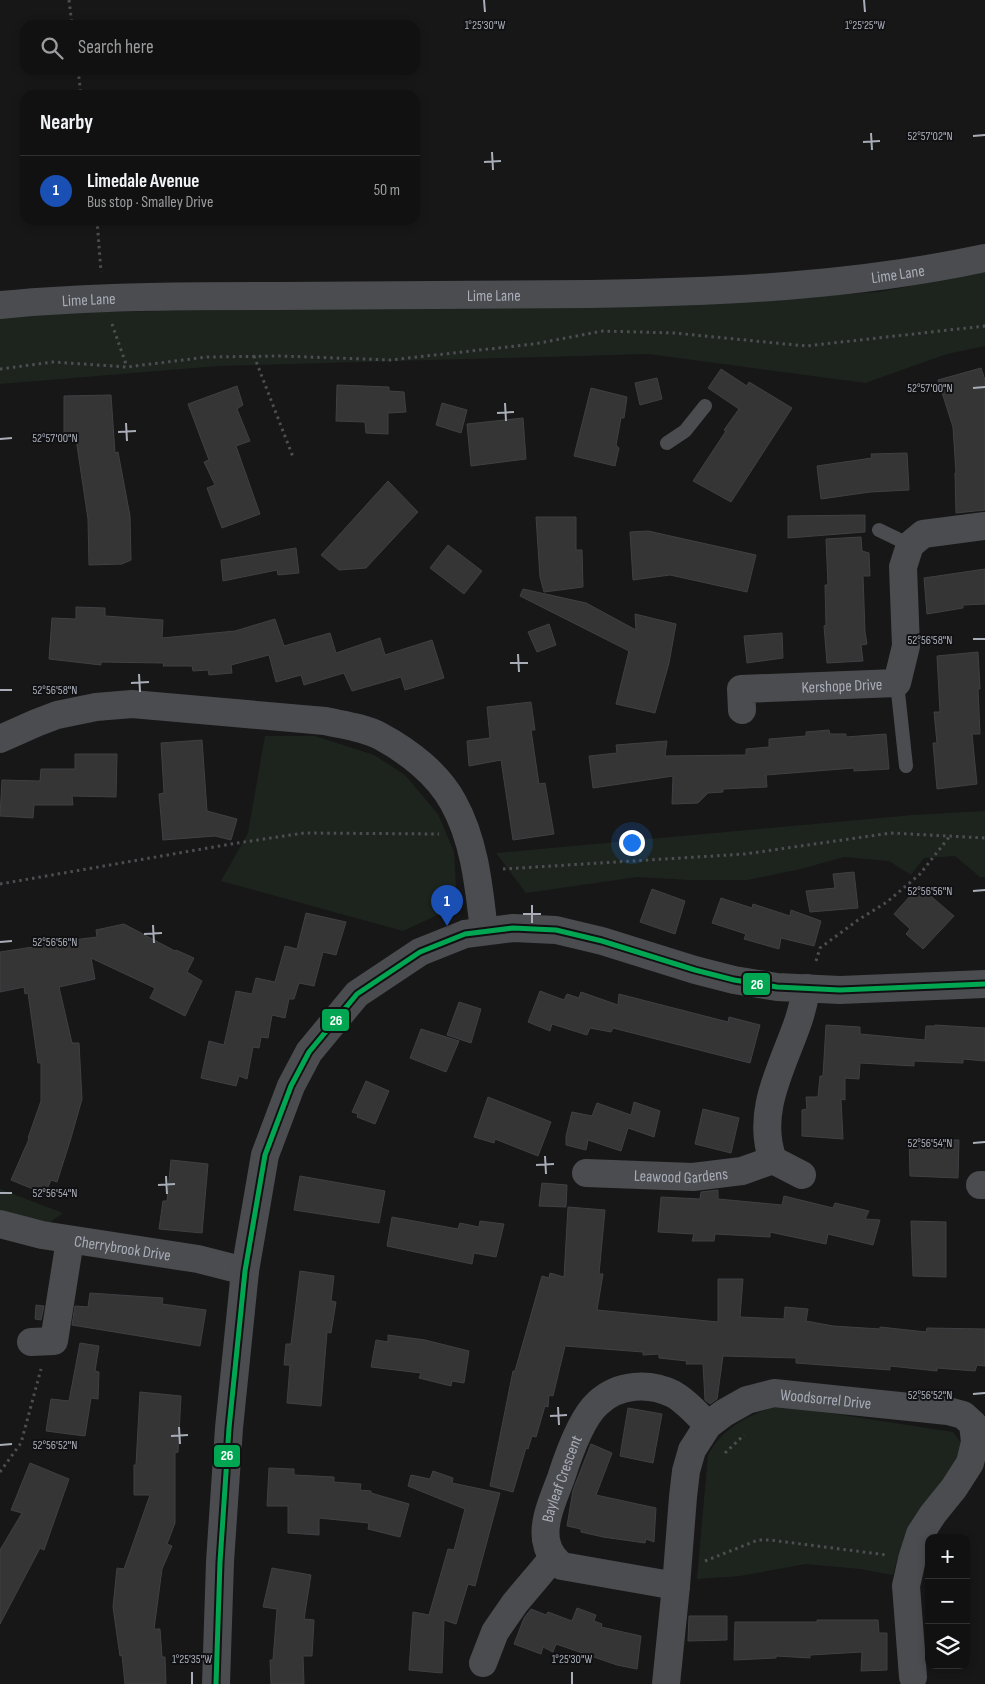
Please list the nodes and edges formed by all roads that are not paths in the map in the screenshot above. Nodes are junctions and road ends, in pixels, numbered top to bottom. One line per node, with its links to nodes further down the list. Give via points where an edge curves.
1 (985, 258): 2 (street, Lime Lane, via 940,268 812,285 674,293 154,296)
2 (0, 305)
3 (705, 406): 4 (lane, via 685,431)
4 (667, 444)
5 (985, 526): 7 (street, via 923,534)
6 (879, 530): 7 (lane)
7 (910, 545): 8 (street, Kershope Drive, via 903,568 906,646)
8 (897, 683): 9 (street, Kershope Drive, via 741,689); 11 (lane)
9 (742, 710)
10 (0, 740): 12 (street, via 56,715 132,704 325,721 379,736 420,764 454,802 476,871)
11 (906, 766)
12 (484, 931): 14 (street, via 513,928 556,930 734,980); 20 (street, via 465,934 420,952 383,975 357,994 309,1052 291,1086 265,1155)
13 (985, 984): 14 (street, via 840,990)
14 (807, 988): 15 (street, via 799,1020 772,1088 768,1146)
15 (773, 1160): 16 (street, Leawood Gardens, via 742,1171 693,1177); 17 (street)
16 (586, 1173)
17 (802, 1175)
18 (0, 1224): 19 (street, Cherrybrook Drive)
19 (70, 1240): 20 (street, Cherrybrook Drive, via 198,1259); 21 (street)
20 (245, 1271): 27 (street, via 229,1428)
21 (42, 1341)
22 (708, 1425): 23 (street, Bayleaf Crescent, via 674,1395 652,1387 618,1390 598,1403 578,1430 553,1500 546,1526 547,1544); 24 (street, Woodsorrel Drive, via 692,1450 686,1471); 26 (street, Woodsorrel Drive, via 746,1400 774,1393 948,1411 963,1415 973,1424 975,1442 970,1464 920,1534 912,1559 906,1586)
23 (554, 1558): 24 (street, via 562,1566); 25 (street, via 495,1632)
24 (677, 1579): 28 (street, Woodsorrel Drive)
25 (484, 1663)
26 (913, 1677)
27 (216, 1684)
28 (666, 1684)

